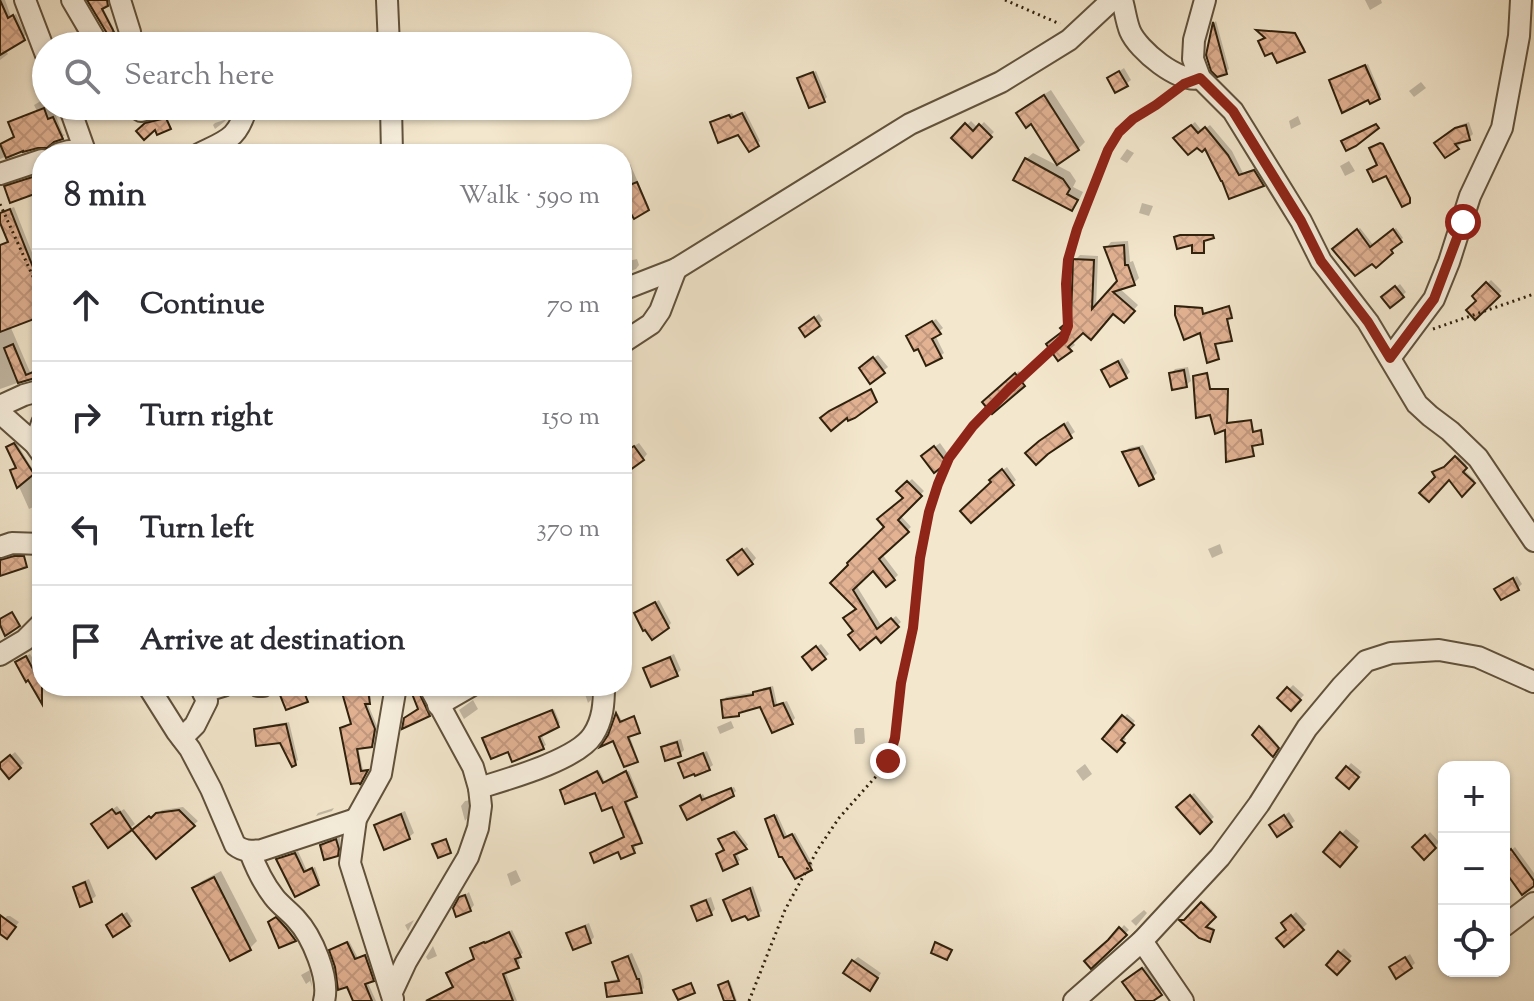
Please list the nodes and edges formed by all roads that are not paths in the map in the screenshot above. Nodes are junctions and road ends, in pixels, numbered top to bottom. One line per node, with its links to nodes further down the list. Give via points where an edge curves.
1 (25, 0): 9 (street)
2 (72, 0): 10 (street)
3 (120, 0): 11 (street)
4 (387, 0): 12 (street)
5 (1112, 0): 22 (street, via 1069,40 1001,82 910,124)
6 (1122, 0): 13 (street, via 1140,48 1163,66)
7 (1205, 0): 13 (street, via 1194,40)
8 (1521, 0): 25 (street, via 1502,128 1470,196 1434,299)
9 (37, 32)
10 (91, 32)
11 (130, 32)
12 (388, 32)
13 (1196, 80): 25 (street, via 1233,111 1321,261)
14 (74, 120): 17 (street)
15 (241, 120): 18 (street, via 231,139)
16 (391, 120): 19 (street)
17 (82, 144)
18 (220, 144)
19 (392, 144)
20 (32, 163): 21 (street)
21 (0, 174)
22 (676, 269): 23 (street); 24 (street, via 660,311)
23 (632, 286)
24 (632, 336)
25 (1390, 358): 30 (street, via 1417,404 1478,458)
26 (32, 393): 27 (street)
27 (0, 406)
28 (0, 413): 29 (street)
29 (32, 443)
30 (1534, 541)
31 (32, 544): 32 (street)
32 (0, 547)
33 (32, 633): 34 (street)
34 (0, 655)
35 (1534, 682): 49 (street, via 1478,657 1439,650 1391,653 1366,661 1307,728 1220,857)
36 (155, 696): 43 (street)
37 (208, 696): 43 (street, via 203,713)
38 (394, 696): 45 (street, via 381,774)
39 (434, 696): 42 (street)
40 (454, 696): 42 (street)
41 (604, 696): 44 (street, via 601,721 581,749)
42 (438, 705): 44 (street)
43 (182, 738): 46 (street, via 235,845)
44 (479, 788): 50 (street, via 478,828 468,857 406,962)
45 (356, 819): 46 (street); 50 (street, via 350,863)
46 (250, 852): 51 (street, via 273,896 306,931 321,968)
47 (1534, 903): 48 (street)
48 (1510, 921)
49 (1142, 941): 52 (street); 53 (street)
50 (392, 996)
51 (324, 1001)
52 (1074, 1001)
53 (1183, 1001)

